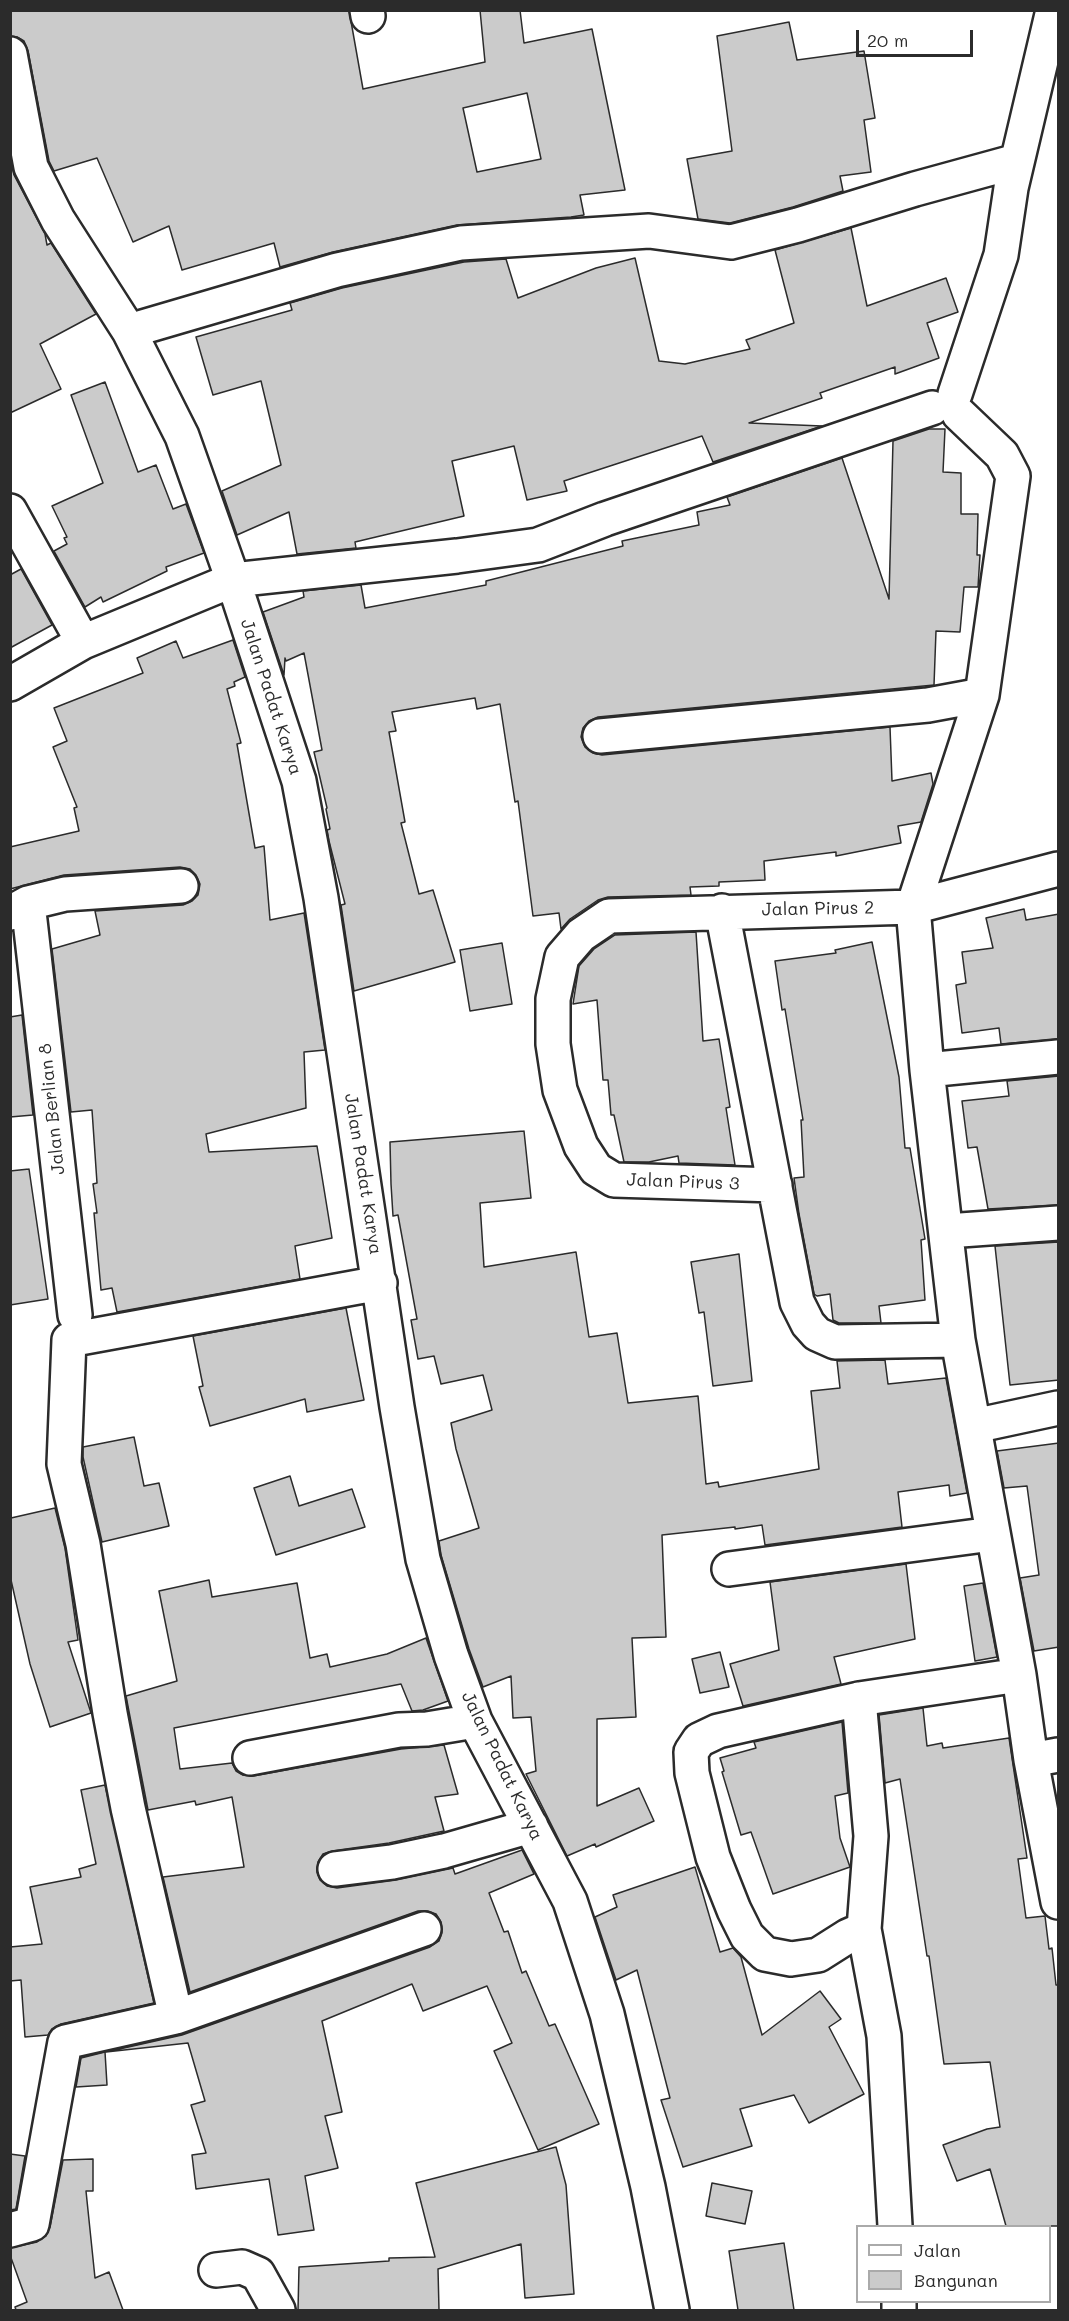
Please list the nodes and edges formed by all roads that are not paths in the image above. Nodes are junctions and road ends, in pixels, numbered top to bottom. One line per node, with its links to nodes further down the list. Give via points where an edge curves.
1 (1053, 10): 3 (street)
2 (10, 54): 4 (street, Jalan Padat Karya)
3 (1017, 161): 5 (street, via 731,242 649,231 461,243 337,270); 6 (street, via 1001,255)
4 (21, 169): 5 (street, Jalan Padat Karya)
5 (129, 331): 8 (street, Jalan Padat Karya, via 183,436)
6 (949, 406): 8 (street, via 604,519 538,545); 11 (street, via 1002,455 1013,476)
7 (10, 511): 9 (street)
8 (233, 580): 9 (street); 23 (street, Jalan Padat Karya, via 299,781 321,898)
9 (83, 642): 10 (street)
10 (10, 684)
11 (982, 695): 12 (street, via 928,705); 15 (street)
12 (600, 736)
13 (1059, 869): 15 (street, Jalan Pirus 2)
14 (182, 886): 16 (street, via 65,894)
15 (913, 907): 17 (street, Jalan Pirus 2); 19 (street)
16 (19, 908): 24 (street, Jalan Berlian 8)
17 (722, 911): 20 (street); 20 (street, Jalan Pirus 3, via 609,916 581,935 562,957 553,999 553,1044 560,1090 581,1146 596,1169 614,1180)
18 (1059, 1057): 19 (street)
19 (927, 1070): 22 (street)
20 (775, 1185): 25 (street, via 797,1302 817,1334 835,1342)
21 (1059, 1223): 22 (street)
22 (946, 1231): 25 (street)
23 (380, 1283): 32 (street, Jalan Padat Karya, via 423,1559 451,1655); 40 (street, via 69,1340 64,1464 82,1544 128,1808)
24 (75, 1315)
25 (958, 1340): 27 (street)
26 (1059, 1408): 27 (street)
27 (974, 1426): 28 (street)
28 (992, 1534): 29 (street); 30 (street)
29 (729, 1569)
30 (1019, 1675): 31 (street); 33 (street)
31 (859, 1699): 39 (street, via 871,1836); 39 (street, via 718,1731 699,1740 691,1752 692,1773 713,1857 747,1936 765,1954 791,1959 818,1955)
32 (476, 1721): 34 (street, via 399,1730); 35 (street, Jalan Padat Karya)
33 (1045, 1757): 37 (street)
34 (250, 1758)
35 (531, 1826): 36 (street, via 444,1851); 45 (street, Jalan Padat Karya, via 570,1901 607,2014)
36 (335, 1869)
37 (1058, 1902)
38 (424, 1929): 40 (street)
39 (864, 1929): 41 (street, via 884,2036)
40 (176, 2017): 42 (street, via 65,2042 32,2224)
41 (895, 2225)
42 (10, 2230)
43 (216, 2270): 44 (street, via 242,2267 258,2274)
44 (278, 2310)
45 (672, 2310)

